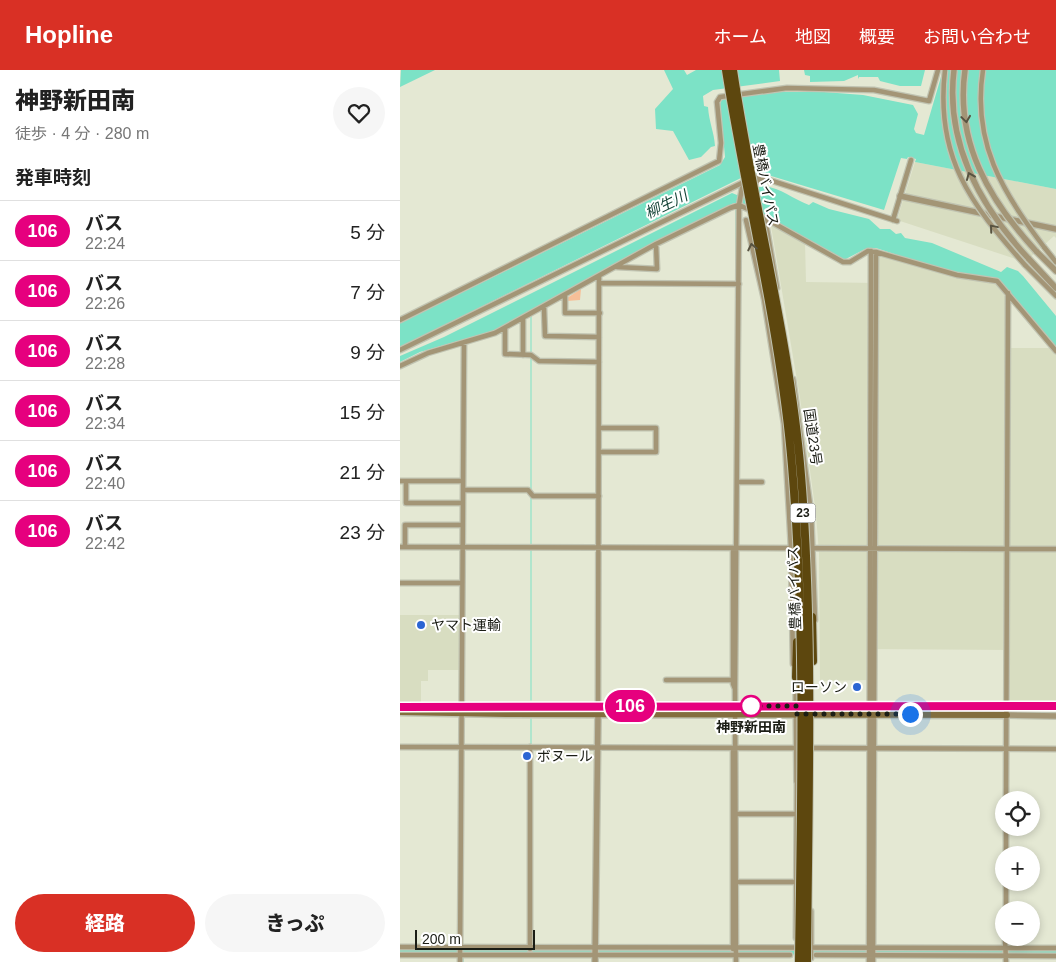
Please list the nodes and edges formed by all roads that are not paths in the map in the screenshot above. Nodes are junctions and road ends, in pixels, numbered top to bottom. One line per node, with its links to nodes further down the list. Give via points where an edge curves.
1 (726, 70): 52 (highway, 豊橋バイパス / 23, bridge, via 779,358)
2 (732, 70): 46 (highway, 豊橋バイパス / 23, bridge, via 783,345)
3 (938, 70): 31 (street, via 929,101 874,90 787,88 720,97 717,102 719,161)
4 (944, 70): 27 (street, one-way to 4, bridge, via 980,211 960,177 945,128)
5 (954, 70): 24 (street, one-way to 5, bridge, via 988,209 975,187 964,162 953,110)
6 (965, 70): 20 (street, one-way to 20, bridge, via 965,114 981,175 999,206)
7 (983, 70): 18 (street, bridge, via 985,139 997,178 1010,201)
8 (911, 160): 10 (street)
9 (764, 179): 10 (street, via 895,221); 11 (street, via 740,191); 37 (street, via 750,179 720,192)
10 (900, 196): 15 (street)
11 (737, 206): 12 (street); 13 (street); 16 (street)
12 (765, 218): 14 (street); 17 (street, via 843,262); 32 (street, 国道23号 / 23)
13 (739, 220): 14 (street); 23 (street)
14 (746, 220): 33 (street, one-way to 14)
15 (1056, 229)
16 (656, 244): 19 (street); 19 (street, via 657,269)
17 (873, 251): 25 (street, via 957,275 997,281); 64 (street)
18 (1056, 262)
19 (617, 267): 21 (street)
20 (1056, 271)
21 (599, 276): 22 (street); 26 (street)
22 (600, 283): 23 (street); 29 (street)
23 (737, 284): 50 (street)
24 (1056, 288)
25 (1008, 293): 38 (street); 62 (street)
26 (565, 296): 28 (street); 29 (street, via 566,313)
27 (1056, 296)
28 (544, 308): 30 (street); 35 (street, via 545,336)
29 (600, 313): 35 (street)
30 (523, 319): 34 (street); 39 (street)
31 (400, 320)
32 (783, 323): 33 (street); 43 (street, 国道23号 / 23)
33 (768, 326): 44 (street)
34 (505, 328): 36 (street); 39 (street, via 505,354)
35 (599, 337): 40 (street)
36 (464, 343): 41 (street, via 428,353); 49 (street)
37 (400, 350)
38 (1056, 351)
39 (523, 354): 40 (street, via 539,361)
40 (599, 362): 42 (street)
41 (400, 366)
42 (599, 428): 45 (street); 45 (street, via 656,428 656,452)
43 (801, 433): 44 (street); 63 (street, 国道23号 / 23)
44 (785, 435): 61 (street)
45 (599, 452): 54 (street)
46 (801, 473): 68 (highway, 23, bridge, via 810,530); 136 (highway, 豊橋バイパス / 23, bridge, via 808,621)
47 (400, 481): 48 (street)
48 (406, 481): 49 (street); 55 (street, via 406,503)
49 (462, 481): 53 (street)
50 (738, 482): 51 (street); 60 (street)
51 (762, 482)
52 (794, 488): 69 (highway, 23, bridge); 135 (highway, 豊橋バイパス / 23, bridge, via 801,603)
53 (463, 490): 54 (street, via 528,490 533,496); 55 (street)
54 (599, 496): 59 (street)
55 (462, 503): 56 (street)
56 (462, 525): 57 (street, via 405,525); 58 (street)
57 (402, 547): 58 (street)
58 (462, 547): 59 (street); 67 (street)
59 (598, 547): 60 (street); 73 (street)
60 (736, 548): 61 (street); 71 (street)
61 (791, 548): 63 (street); 69 (street)
62 (1007, 548): 64 (street); 65 (street); 78 (street)
63 (814, 549): 64 (street); 68 (street, 国道23号 / 23, via 816,650)
64 (872, 549): 77 (street)
65 (1056, 549)
66 (400, 583): 67 (street)
67 (462, 583): 72 (street)
68 (813, 661): 80 (street)
69 (796, 677): 79 (street)
70 (666, 680): 71 (street)
71 (735, 680): 74 (street)
72 (462, 706): 73 (main road); 76 (main road); 82 (street)
73 (598, 706): 74 (main road); 84 (street)
74 (736, 706): 79 (main road); 85 (street)
75 (1056, 706): 78 (street)
76 (400, 707)
77 (871, 707): 78 (main road); 80 (main road); 83 (street)
78 (1007, 707): 86 (street)
79 (796, 710): 80 (main road); 85 (main road); 93 (street)
80 (811, 710): 83 (main road); 94 (street)
81 (400, 712): 82 (main road)
82 (462, 714): 84 (main road); 89 (street)
83 (871, 714): 86 (main road); 95 (street)
84 (598, 715): 85 (main road); 91 (street)
85 (736, 715): 92 (street)
86 (1007, 715): 87 (street); 96 (street)
87 (1056, 716)
88 (400, 747): 89 (street)
89 (462, 747): 90 (street); 118 (street)
90 (530, 747): 91 (street); 115 (street)
91 (598, 748): 92 (street); 112 (street)
92 (735, 748): 93 (street); 102 (street)
93 (797, 748): 98 (street)
94 (811, 748): 95 (street); 99 (street)
95 (871, 748): 96 (street); 117 (street)
96 (1007, 749): 97 (street); 100 (street)
97 (1056, 749)
98 (797, 781): 99 (street); 101 (street)
99 (811, 781): 108 (street)
100 (1006, 791)
101 (796, 814): 102 (street); 104 (street)
102 (736, 815): 103 (street)
103 (735, 882): 104 (street); 116 (street)
104 (796, 882): 107 (street)
105 (400, 947): 118 (street)
106 (782, 948): 107 (street); 116 (street); 121 (street)
107 (796, 948): 108 (street); 134 (street)
108 (811, 948): 114 (street); 137 (street)
109 (907, 948): 110 (street); 113 (street); 125 (street)
110 (1005, 948): 111 (street); 126 (street)
111 (1056, 948)
112 (596, 949): 115 (street); 116 (street); 128 (street)
113 (887, 949): 117 (street); 124 (street)
114 (824, 951): 117 (street); 123 (street)
115 (529, 952): 118 (street); 118 (street); 128 (street)
116 (735, 952): 120 (street); 121 (street); 132 (street); 133 (street)
117 (870, 952): 124 (street); 138 (street)
118 (461, 953): 119 (street); 129 (street); 130 (street)
119 (400, 954)
120 (667, 955): 128 (street); 131 (street)
121 (782, 955): 122 (street)
122 (790, 955)
123 (816, 955)
124 (887, 955): 125 (street)
125 (907, 955): 126 (street)
126 (1005, 956): 127 (street); 139 (street)
127 (1056, 956)
128 (596, 959)
129 (460, 962)
130 (465, 962)
131 (667, 962)
132 (732, 962)
133 (736, 962)
134 (795, 962)
135 (800, 962)
136 (806, 962)
137 (811, 962)
138 (871, 962)
139 (1006, 962)

